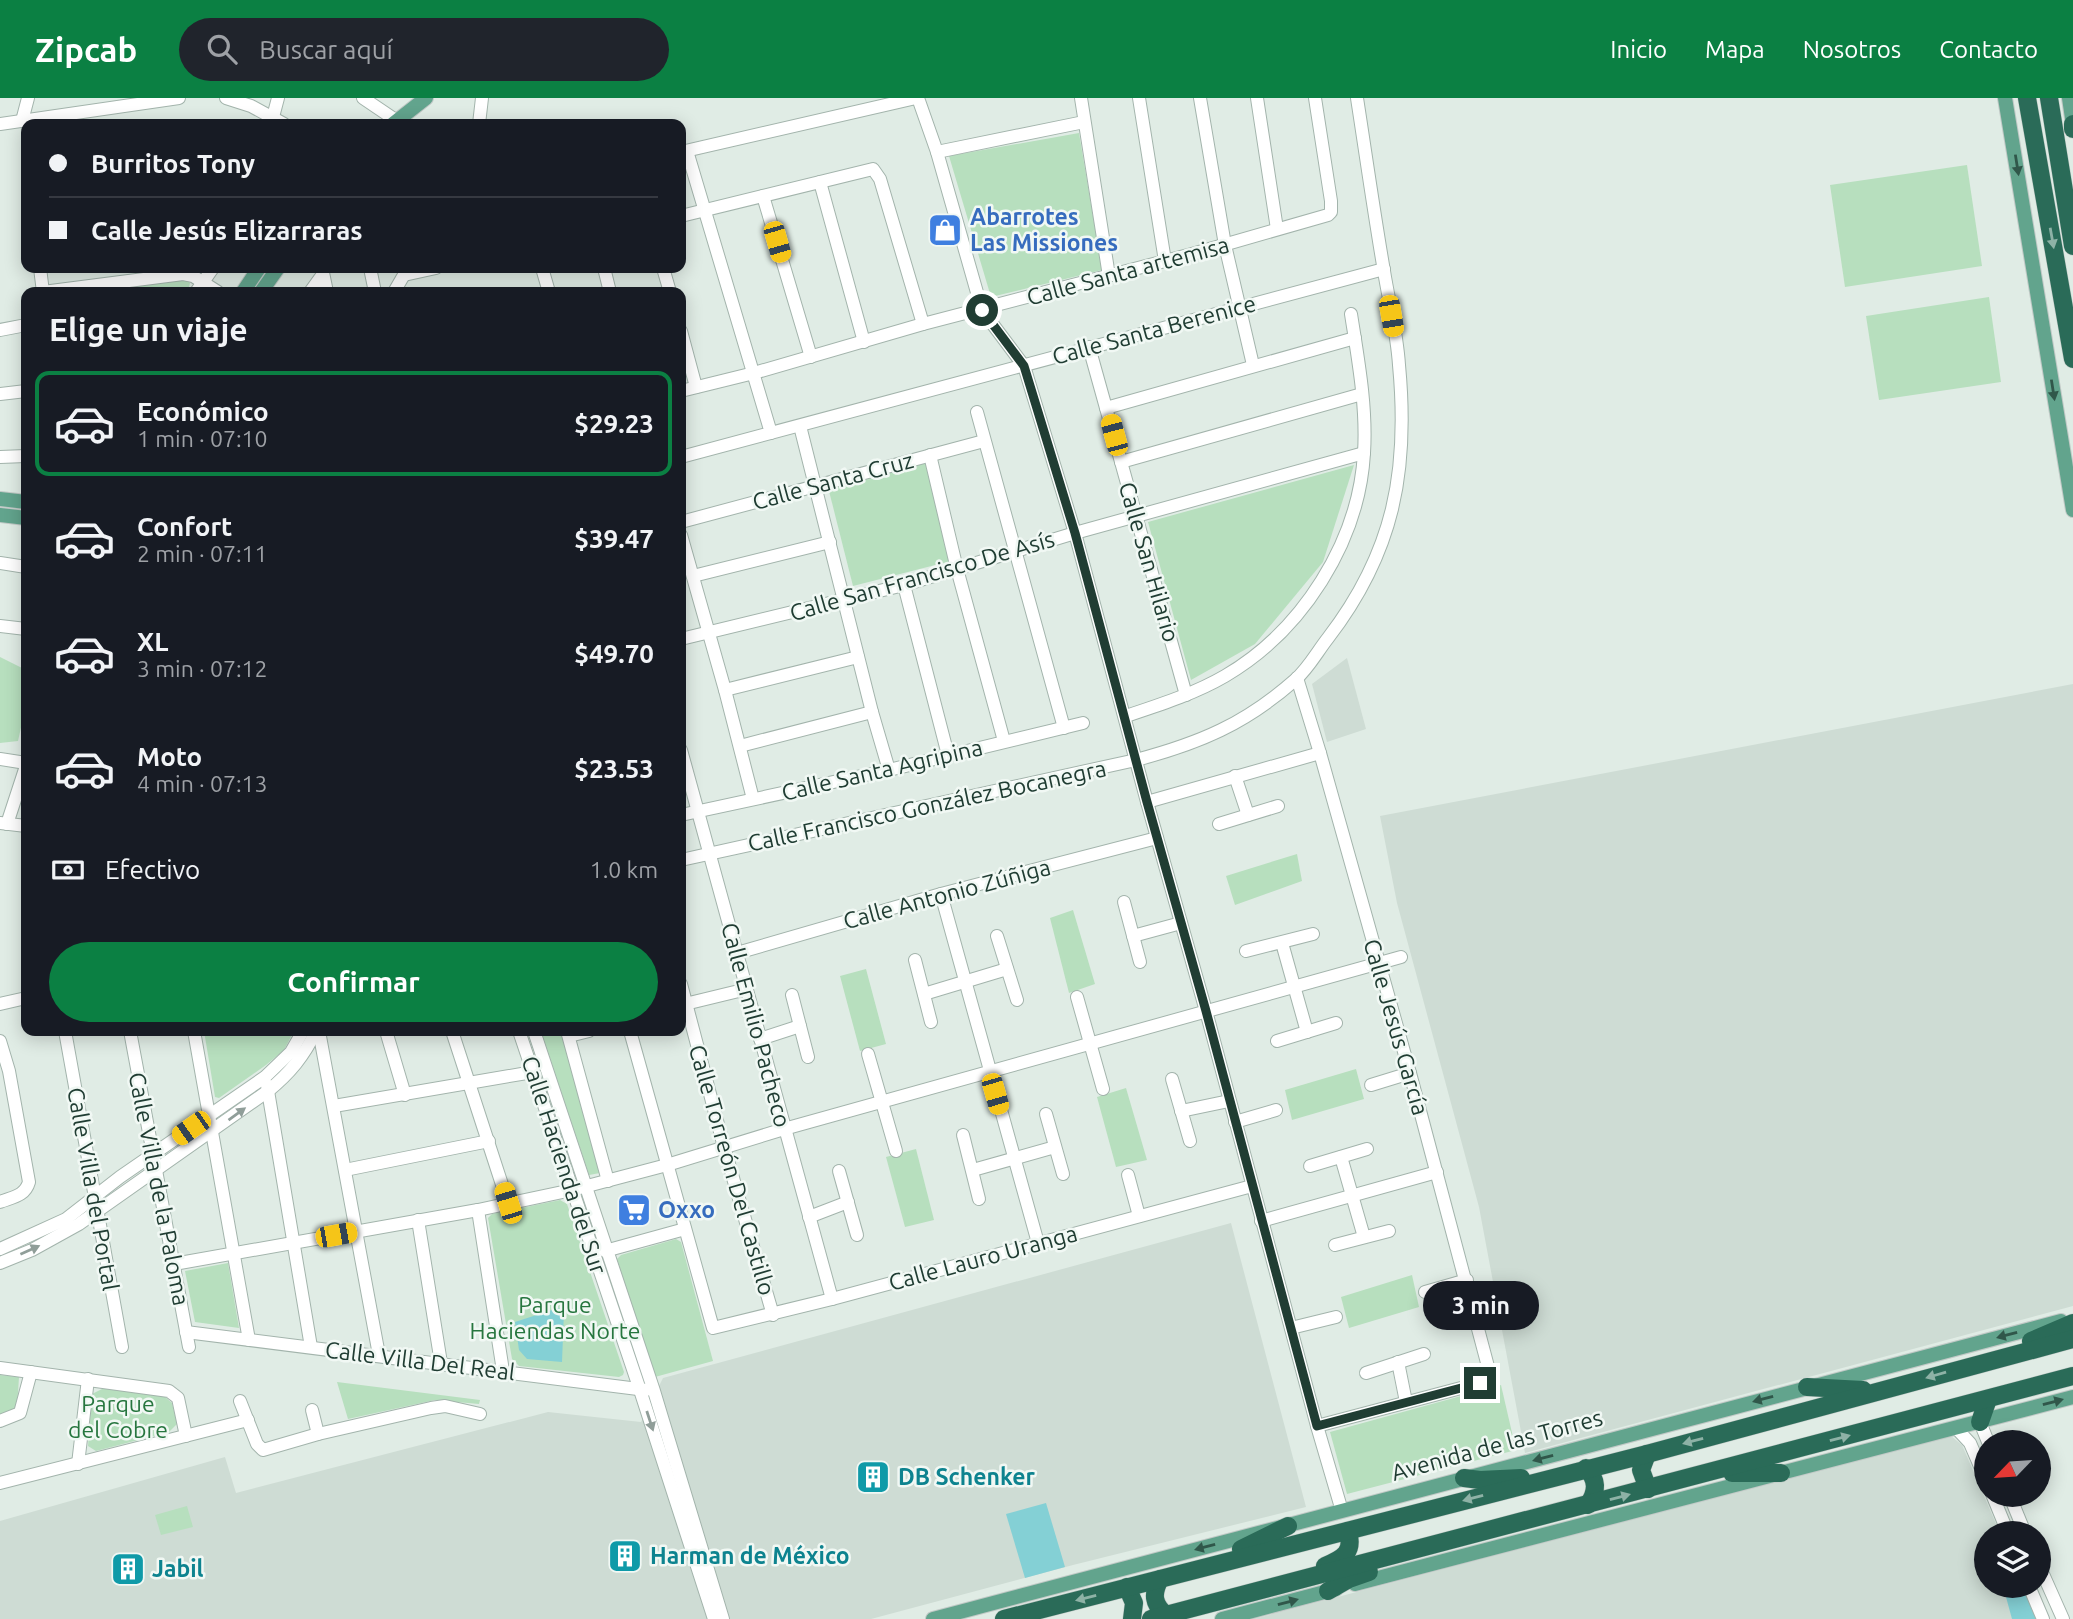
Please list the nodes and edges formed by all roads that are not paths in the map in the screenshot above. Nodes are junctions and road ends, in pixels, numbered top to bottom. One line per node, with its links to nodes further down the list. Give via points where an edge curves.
1 (28, 98): 22 (street)
2 (92, 98): 21 (street)
3 (180, 98): 20 (street)
4 (226, 98): 24 (street)
5 (278, 98): 25 (street)
6 (363, 98): 26 (street)
7 (482, 98): 28 (street)
8 (917, 98): 33 (street); 34 (street)
9 (1081, 98): 30 (street)
10 (1139, 98): 43 (street)
11 (1200, 98): 41 (street)
12 (1257, 98): 40 (street)
13 (1315, 98): 40 (street, Calle Santa artemisa, via 1331,212)
14 (1357, 98): 44 (street, Calle Francisco González Bocanegra)
15 (2005, 98): 82 (main road, one-way to 82)
16 (2027, 98): 59 (highway, one-way to 59)
17 (2049, 98): 42 (highway)
18 (2069, 98): 32 (main road)
19 (424, 99): 27 (main road)
20 (155, 100): 21 (street)
21 (88, 112): 23 (street)
22 (23, 119)
23 (37, 119)
24 (276, 119)
25 (278, 119)
26 (391, 119)
27 (399, 119)
28 (480, 119)
29 (21, 121): 31 (street)
30 (1084, 122): 34 (street); 45 (street)
31 (0, 124)
32 (2073, 126)
33 (686, 151)
34 (937, 152): 49 (street)
35 (686, 156): 38 (street)
36 (820, 182): 37 (street); 51 (street, via 875,170); 55 (street)
37 (763, 196): 38 (street); 58 (street)
38 (706, 210): 39 (street); 62 (street)
39 (686, 215)
40 (1277, 229): 41 (street, Calle Santa artemisa)
41 (1225, 245): 43 (street, Calle Santa artemisa); 48 (street)
42 (2073, 246)
43 (1165, 261): 45 (street, Calle Santa artemisa)
44 (1384, 269): 48 (street, Calle Santa Berenice); 102 (street, Calle Francisco González Bocanegra, via 1399,363 1401,469 1384,539 1366,580)
45 (1109, 276): 49 (street, Calle Santa artemisa)
46 (82, 287): 47 (street, via 183,274)
47 (200, 287)
48 (1238, 307): 56 (street, Calle Santa Berenice); 60 (street)
49 (982, 310): 51 (street, Calle Santa artemisa); 61 (street)
50 (1351, 314): 54 (street)
51 (923, 324): 55 (street, Calle Santa artemisa)
52 (21, 326): 53 (street)
53 (0, 330)
54 (1355, 338): 60 (street); 67 (street)
55 (864, 342): 58 (street, Calle Santa artemisa)
56 (1089, 347): 61 (street, Calle Santa Berenice); 68 (street, Calle San Hilario)
57 (686, 350): 63 (street)
58 (811, 357): 62 (street, Calle Santa artemisa)
59 (2073, 359)
60 (1253, 365): 68 (street)
61 (1024, 366): 70 (street, Calle Santa Berenice); 87 (street)
62 (754, 373): 63 (street, Calle Santa artemisa); 71 (street)
63 (696, 387): 64 (street, Calle Santa artemisa)
64 (686, 390)
65 (21, 392): 66 (street)
66 (0, 394)
67 (1362, 394): 73 (street); 78 (street)
68 (1106, 408): 78 (street, Calle San Hilario)
69 (977, 412): 72 (street)
70 (800, 426): 71 (street, Calle Santa Berenice); 79 (street)
71 (771, 433): 76 (street, Calle Santa Berenice)
72 (984, 441): 74 (street, Calle Santa Cruz); 90 (street)
73 (1364, 453): 85 (street, Calle San Francisco De Asís); 104 (street, via 1348,527 1332,562 1296,617 1235,670)
74 (930, 455): 79 (street, Calle Santa Cruz); 93 (street)
75 (21, 456): 77 (street)
76 (686, 456)
77 (0, 457)
78 (1121, 462): 85 (street, Calle San Hilario)
79 (815, 486): 86 (street, Calle Santa Cruz); 88 (street)
80 (0, 499): 81 (main road)
81 (21, 501)
82 (2073, 510)
83 (0, 515): 84 (main road)
84 (21, 517)
85 (1136, 517): 87 (street, Calle San Francisco De Asís); 104 (street, Calle San Hilario)
86 (686, 521)
87 (1075, 533): 90 (street, Calle San Francisco De Asís); 106 (street)
88 (830, 542): 94 (street); 96 (street)
89 (686, 552): 94 (street)
90 (1016, 552): 93 (street, Calle San Francisco De Asís); 108 (street)
91 (0, 563): 92 (street)
92 (21, 566)
93 (957, 569): 95 (street, Calle San Francisco De Asís); 109 (street)
94 (693, 576): 99 (street)
95 (904, 585): 96 (street, Calle San Francisco De Asís); 112 (street)
96 (844, 601): 99 (street, Calle San Francisco De Asís); 101 (street)
97 (0, 626): 98 (street)
98 (21, 628)
99 (709, 633): 100 (street, Calle San Francisco De Asís); 103 (street)
100 (686, 638)
101 (858, 657): 103 (street); 105 (street)
102 (1297, 678): 111 (street, Calle Jesús García); 114 (street, Calle Francisco González Bocanegra, via 1245,718 1214,734)
103 (725, 690): 110 (street)
104 (1186, 695): 106 (street)
105 (872, 712): 110 (street); 116 (street)
106 (1126, 716): 114 (street)
107 (1083, 723): 108 (street, Calle Santa Agripina)
108 (1064, 728): 109 (street, Calle Santa Agripina)
109 (1004, 741): 112 (street, Calle Santa Agripina)
110 (740, 746): 120 (street)
111 (1320, 753): 118 (street); 144 (street, Calle Jesús García)
112 (948, 755): 116 (street, Calle Santa Agripina)
113 (0, 759): 115 (street)
114 (1136, 760): 121 (street); 130 (street, Calle Francisco González Bocanegra)
115 (21, 764)
116 (889, 770): 120 (street, Calle Santa Agripina)
117 (686, 771): 123 (street, Calle Emilio Pacheco)
118 (1235, 776): 121 (street); 125 (street)
119 (21, 778): 126 (street)
120 (753, 799): 123 (street, Calle Santa Agripina)
121 (1147, 802): 129 (street)
122 (1278, 806): 125 (street)
123 (698, 811): 124 (street, Calle Santa Agripina); 130 (street, Calle Emilio Pacheco)
124 (686, 815)
125 (1248, 815): 127 (street)
126 (3, 824): 128 (street)
127 (1219, 824)
128 (21, 826)
129 (1157, 838): 132 (street, Calle Antonio Zúñiga); 134 (street)
130 (710, 853): 131 (street, Calle Francisco González Bocanegra); 140 (street, Calle Emilio Pacheco)
131 (686, 859)
132 (941, 894): 140 (street, Calle Antonio Zúñiga); 146 (street)
133 (1124, 902): 137 (street)
134 (1181, 923): 137 (street); 156 (street)
135 (1312, 933): 138 (street)
136 (997, 936): 145 (street)
137 (1133, 936): 143 (street)
138 (1282, 943): 139 (street); 147 (street)
139 (1246, 951)
140 (737, 953): 148 (street, Calle Emilio Pacheco)
141 (1401, 957): 144 (street)
142 (915, 960): 149 (street)
143 (1140, 962)
144 (1378, 963): 147 (street); 183 (street, Calle Jesús García)
145 (1007, 969): 146 (street); 153 (street)
146 (965, 982): 149 (street); 182 (street)
147 (1294, 986): 156 (street); 161 (street)
148 (747, 989): 154 (street); 174 (street, Calle Emilio Pacheco)
149 (925, 994): 158 (street)
150 (792, 995): 160 (street)
151 (1077, 997): 177 (street)
152 (21, 1000): 155 (street)
153 (1017, 1000)
154 (686, 1003)
155 (0, 1004)
156 (1206, 1011): 177 (street); 191 (street)
157 (686, 1014): 204 (street, Calle Torreón Del Castillo)
158 (931, 1022)
159 (1336, 1023): 161 (street)
160 (800, 1026): 174 (street); 179 (street)
161 (1307, 1032): 176 (street)
162 (66, 1036): 224 (street, Calle Villa del Portal)
163 (131, 1036): 208 (street, Calle Villa de la Paloma)
164 (195, 1036): 197 (street)
165 (300, 1036): 184 (street)
166 (314, 1036): 189 (street, via 295,1067)
167 (318, 1036): 193 (street)
168 (387, 1036): 190 (street)
169 (454, 1036): 186 (street)
170 (522, 1036): 181 (street, Calle Hacienda del Sur)
171 (535, 1036): 222 (street, Calle Hacienda del Sur)
172 (569, 1036): 220 (street)
173 (631, 1036): 211 (street)
174 (760, 1040): 199 (street, Calle Emilio Pacheco)
175 (0, 1041): 180 (street)
176 (1276, 1041)
177 (1091, 1044): 182 (street); 188 (street)
178 (868, 1054): 192 (street)
179 (808, 1058)
180 (4, 1072): 226 (street, via 29,1182 21,1194)
181 (533, 1072): 186 (street); 222 (street, Calle Hacienda del Sur)
182 (989, 1072): 192 (street); 210 (street)
183 (1410, 1073): 187 (street); 217 (street, Calle Jesús García)
184 (265, 1077): 189 (street); 197 (street)
185 (1172, 1079): 194 (street)
186 (470, 1084): 190 (street); 202 (street)
187 (1371, 1085)
188 (1103, 1089)
189 (268, 1091): 200 (street, one-way to 189); 241 (street)
190 (405, 1095): 193 (street)
191 (1229, 1101): 194 (street); 198 (street)
192 (882, 1102): 199 (street); 207 (street)
193 (334, 1107): 214 (street)
194 (1181, 1111): 203 (street)
195 (1276, 1111): 198 (street)
196 (1046, 1114): 205 (street)
197 (210, 1115): 200 (street); 208 (street)
198 (1235, 1122): 221 (street)
199 (784, 1129): 204 (street); 232 (street, Calle Emilio Pacheco)
200 (214, 1130): 213 (street); 246 (street)
201 (963, 1135): 215 (street)
202 (489, 1141): 214 (street); 228 (street)
203 (1190, 1141)
204 (724, 1147): 211 (street); 252 (street, Calle Torreón Del Castillo)
205 (1055, 1147): 210 (street); 218 (street)
206 (1367, 1149): 209 (street)
207 (896, 1151)
208 (153, 1155): 213 (street, Calle Villa de la Paloma); 224 (street)
209 (1341, 1157): 212 (street); 223 (street)
210 (1015, 1160): 215 (street); 242 (street)
211 (667, 1165): 220 (street); 235 (street)
212 (1310, 1166)
213 (156, 1170): 230 (street); 248 (street, Calle Villa de la Paloma)
214 (345, 1170): 237 (street)
215 (973, 1170): 225 (street)
216 (839, 1171): 227 (street)
217 (1437, 1172): 223 (street); 249 (street, Calle Jesús García)
218 (1063, 1174)
219 (1128, 1175): 231 (street)
220 (608, 1181): 222 (street)
221 (1252, 1186): 231 (street, Calle Lauro Uranga); 234 (street)
222 (579, 1189): 228 (street); 245 (street, Calle Hacienda del Sur); 274 (street, Calle Hacienda del Sur)
223 (1352, 1195): 234 (street); 240 (street)
224 (94, 1197): 230 (street, Calle Villa del Portal); 236 (street)
225 (979, 1199)
226 (0, 1202)
227 (848, 1202): 232 (street); 239 (street)
228 (508, 1203): 229 (street)
229 (478, 1210): 233 (street); 268 (street)
230 (97, 1212): 236 (street); 259 (street, Calle Villa del Portal)
231 (1139, 1216): 242 (street, Calle Lauro Uranga)
232 (809, 1217): 251 (street, Calle Emilio Pacheco)
233 (418, 1220): 237 (street); 265 (street)
234 (1261, 1221): 255 (street)
235 (685, 1229): 245 (street); 252 (street, Calle Lauro Uranga, via 713,1328)
236 (57, 1231): 244 (street); 247 (street, one-way to 236)
237 (356, 1231): 241 (street); 263 (street)
238 (1390, 1231): 240 (street)
239 (857, 1235)
240 (1364, 1237): 243 (street)
241 (295, 1242): 246 (street); 261 (street)
242 (1038, 1243): 251 (street, Calle Lauro Uranga)
243 (1335, 1245)
244 (0, 1249)
245 (606, 1251): 275 (street, Calle Hacienda del Sur)
246 (235, 1253): 248 (street); 258 (street)
247 (0, 1263)
248 (174, 1264): 256 (street, Calle Villa de la Paloma)
249 (1467, 1280): 250 (street); 280 (street, Calle Jesús García, via 1490,1377)
250 (1425, 1292)
251 (832, 1300): 252 (street, Calle Lauro Uranga)
252 (773, 1315)
253 (1336, 1317): 255 (street)
254 (2073, 1320): 266 (highway); 273 (main road, Avenida de las Torres, one-way to 273)
255 (1291, 1328): 286 (street)
256 (186, 1332): 258 (street, Calle Villa Del Real); 260 (street, Calle Villa de la Paloma)
257 (2073, 1339): 266 (highway, Avenida de las Torres)
258 (250, 1340): 261 (street, Calle Villa Del Real)
259 (122, 1347)
260 (189, 1347)
261 (312, 1347): 263 (street, Calle Villa Del Real)
262 (1424, 1354): 264 (street)
263 (379, 1355): 265 (street, Calle Villa Del Real)
264 (1398, 1362): 270 (street); 280 (street)
265 (441, 1363): 268 (street, Calle Villa Del Real)
266 (1979, 1363): 276 (highway, Avenida de las Torres, one-way to 276)
267 (0, 1368): 269 (street)
268 (503, 1371): 274 (street, Calle Villa Del Real)
269 (31, 1372): 272 (street); 284 (street, via 20,1413)
270 (1366, 1373)
271 (2073, 1376): 278 (highway)
272 (88, 1379): 290 (street, via 175,1395); 293 (street)
273 (1807, 1387): 276 (highway); 297 (main road, Avenida de las Torres, one-way to 297)
274 (640, 1390): 275 (street, Calle Villa Del Real); 314 (street, Calle Hacienda del Sur, one-way to 314)
275 (654, 1391): 315 (street, Calle Hacienda del Sur)
276 (1880, 1391): 292 (highway, Avenida de las Torres, one-way to 292)
277 (2073, 1397): 285 (main road, one-way to 277)
278 (1988, 1399): 285 (highway); 295 (highway, one-way to 278)
279 (240, 1401): 283 (street)
280 (1406, 1402): 286 (street)
281 (312, 1410): 289 (street)
282 (480, 1414): 289 (street, via 445,1406)
283 (248, 1420): 289 (street, via 263,1450); 290 (street)
284 (0, 1421)
285 (1980, 1422): 287 (main road); 288 (street)
286 (1317, 1426): 302 (street)
287 (1956, 1428): 291 (street); 296 (main road)
288 (1983, 1430)
289 (318, 1434)
290 (186, 1436): 293 (street)
291 (1974, 1452)
292 (1647, 1454): 294 (highway, Avenida de las Torres); 300 (highway, via 1641,1470)
293 (78, 1464): 299 (street)
294 (1586, 1468): 298 (highway, Avenida de las Torres); 301 (highway, via 1595,1487)
295 (1707, 1473): 296 (highway); 300 (highway)
296 (1782, 1473): 310 (main road)
297 (1464, 1478): 298 (highway); 302 (main road, Avenida de las Torres)
298 (1553, 1478): 304 (highway, Avenida de las Torres, one-way to 304)
299 (0, 1483)
300 (1648, 1489): 301 (highway, one-way to 300)
301 (1588, 1505): 305 (highway)
302 (1342, 1511): 303 (main road, Avenida de las Torres)
303 (1288, 1526): 306 (highway); 316 (main road, Avenida de las Torres, one-way to 316)
304 (1348, 1531): 306 (highway, Avenida de las Torres); 308 (highway, via 1351,1545 1345,1556)
305 (1389, 1557): 308 (highway); 310 (highway, via 1378,1569)
306 (1212, 1564): 307 (highway, Avenida de las Torres)
307 (1160, 1579): 309 (highway, Avenida de las Torres); 313 (highway, via 1154,1596)
308 (1277, 1586): 313 (highway)
309 (1127, 1587): 318 (highway, Avenida de las Torres, one-way to 318); 319 (highway, via 1134,1603)
310 (1328, 1591): 320 (main road, one-way to 310)
311 (2051, 1592): 322 (street)
312 (2034, 1598): 321 (street)
313 (1158, 1617)
314 (714, 1619)
315 (723, 1619)
316 (933, 1619)
317 (995, 1619): 318 (highway, Avenida de las Torres)
318 (1004, 1619)
319 (1132, 1619)
320 (1222, 1619)
321 (2043, 1619)
322 (2063, 1619)

